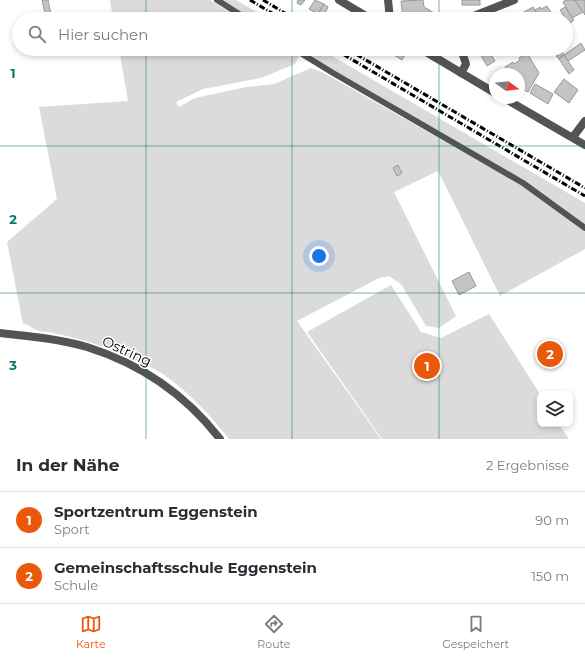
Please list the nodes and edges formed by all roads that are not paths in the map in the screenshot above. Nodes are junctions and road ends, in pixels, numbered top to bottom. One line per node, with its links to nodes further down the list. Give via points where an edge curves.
1 (217, 0): 5 (lane)
2 (338, 0): 6 (street)
3 (388, 0): 7 (street)
4 (514, 0): 8 (street)
5 (236, 12)
6 (359, 12)
7 (389, 12)
8 (484, 12)
9 (305, 56): 18 (lane, via 523,183)
10 (433, 56): 12 (street)
11 (463, 56): 12 (street, via 466,64)
12 (461, 73): 13 (street)
13 (489, 89)
14 (515, 104): 16 (street)
15 (585, 121): 16 (street)
16 (573, 137): 17 (street)
17 (585, 145)
18 (585, 228)
19 (0, 333): 20 (street, Ostring, via 87,347 121,360 178,395)
20 (220, 439)

